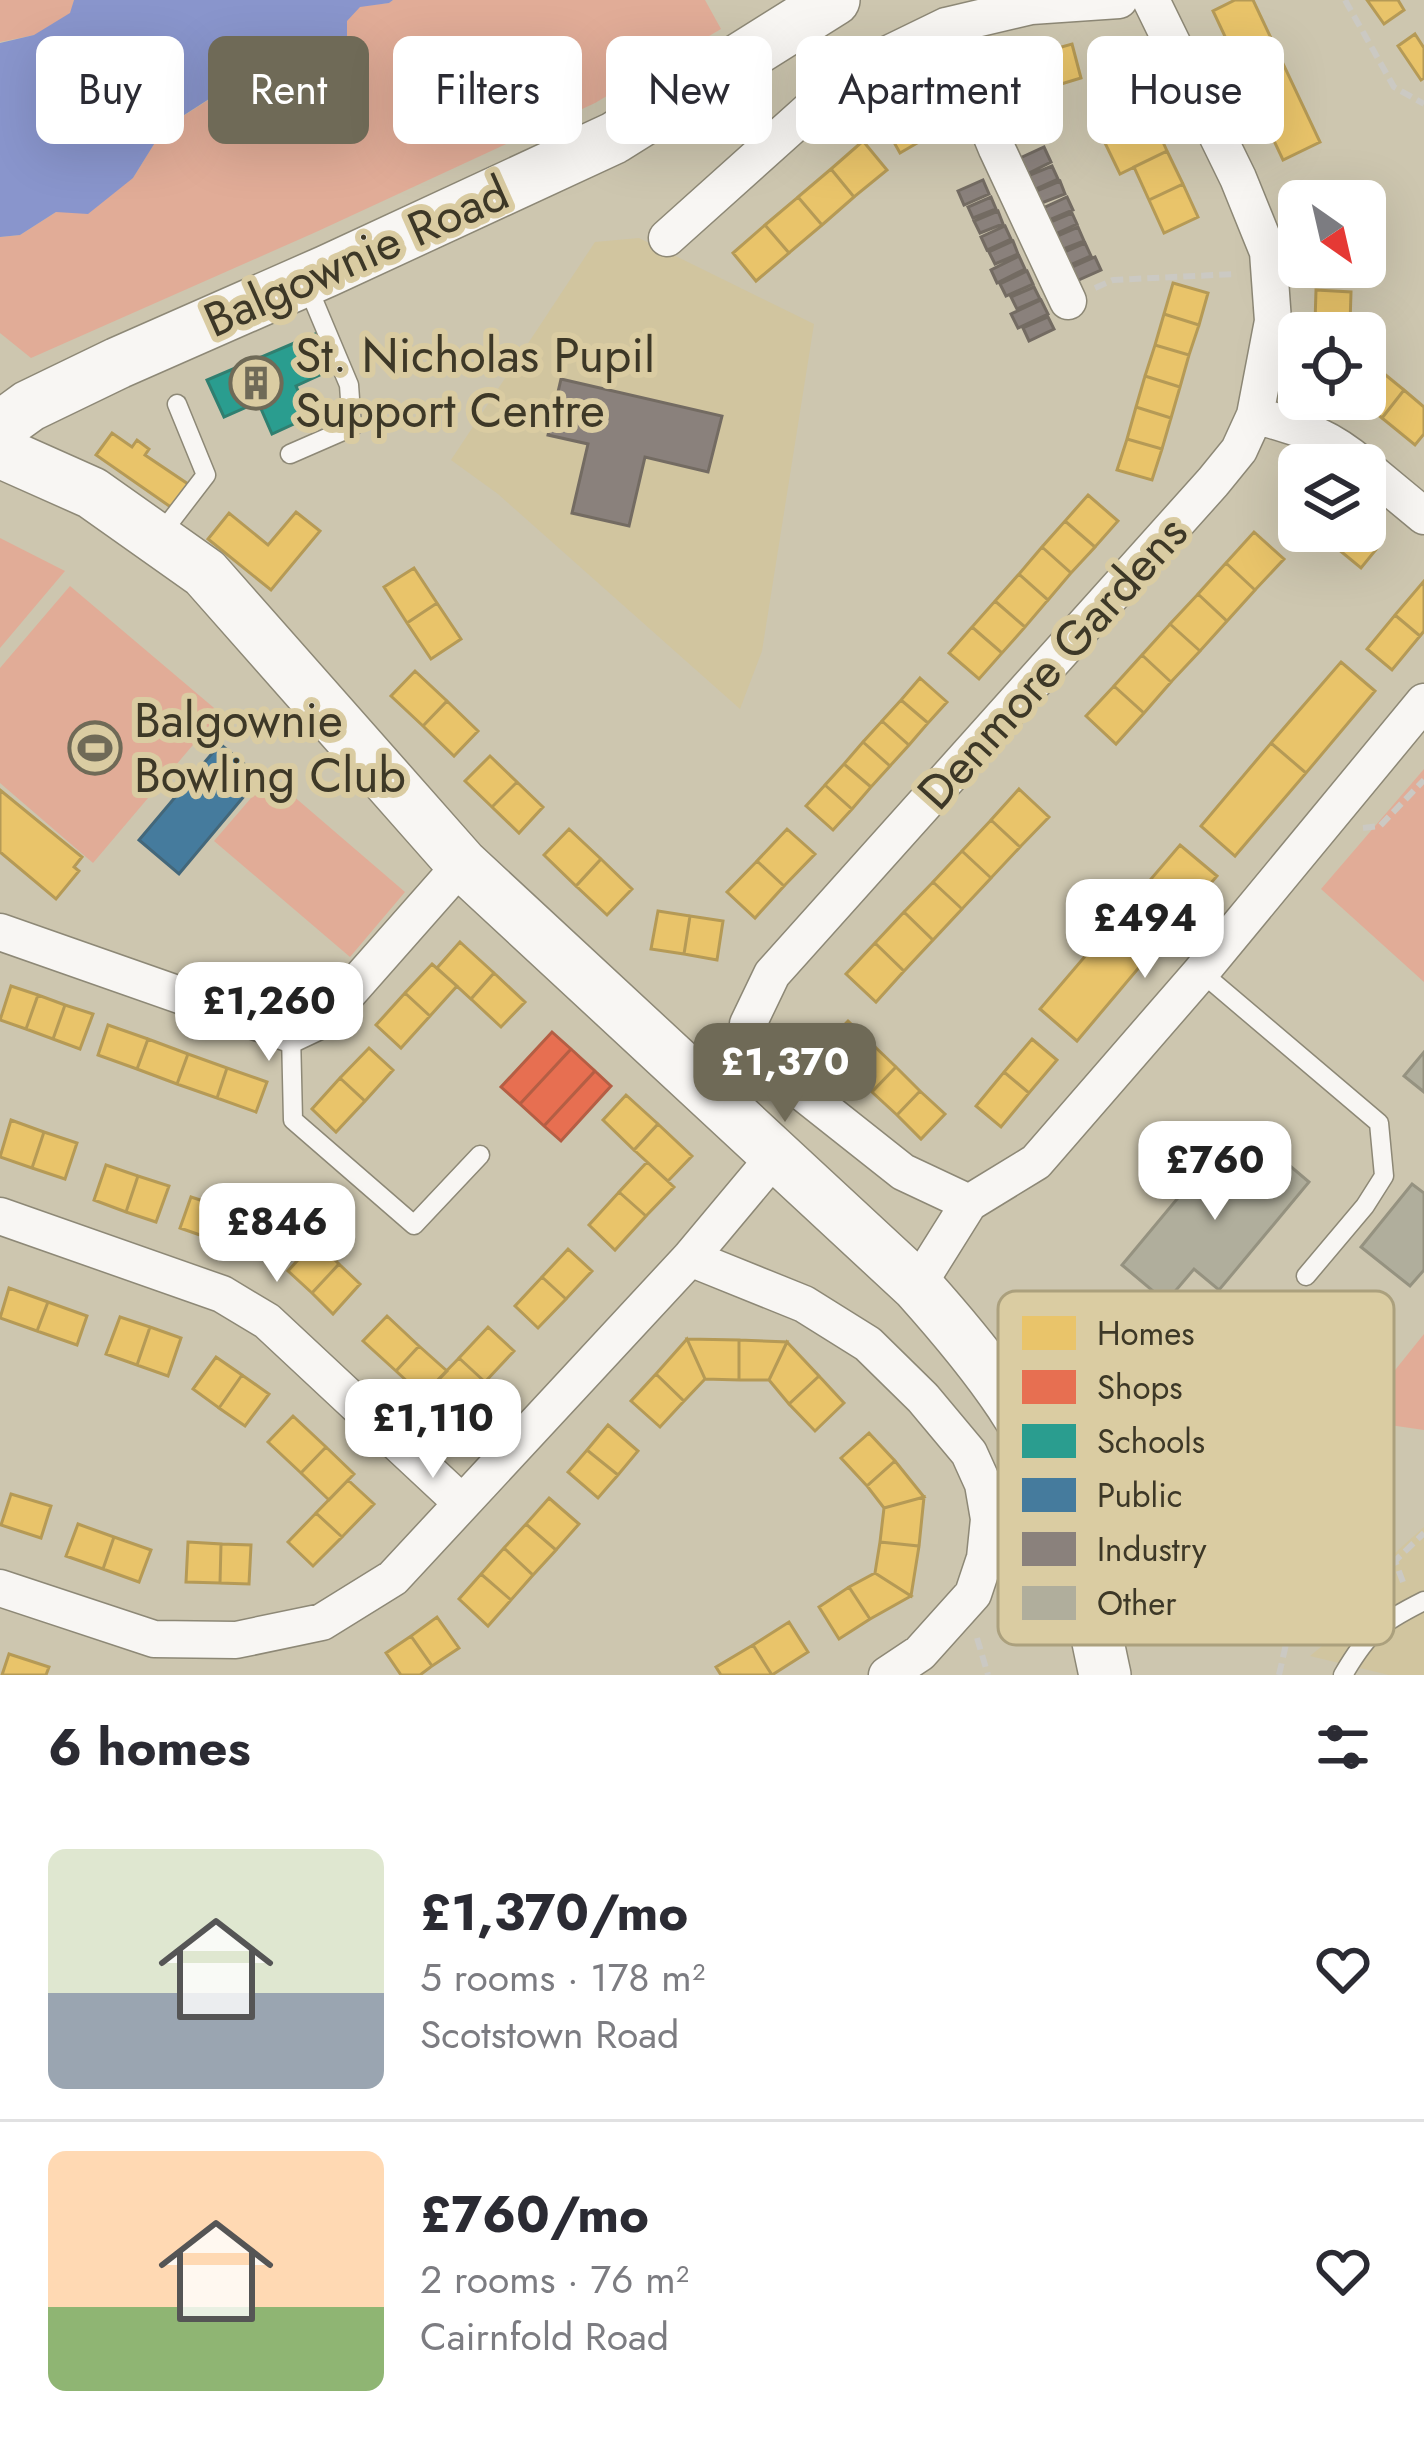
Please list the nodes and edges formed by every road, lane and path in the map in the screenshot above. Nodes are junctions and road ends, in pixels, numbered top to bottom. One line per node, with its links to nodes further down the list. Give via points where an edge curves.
1 (835, 0): 9 (street, Balgownie Road, via 614,138)
2 (1119, 0): 5 (street, via 1030,6)
3 (1150, 0): 8 (street, Denmore Gardens, via 1238,178)
4 (1346, 0): 6 (path, via 1394,87)
5 (946, 26): 7 (street, via 843,82); 10 (street)
6 (1424, 104)
7 (667, 238)
8 (1269, 272): 10 (path, via 1113,280); 12 (street, Denmore Gardens, via 1273,321)
9 (306, 281): 13 (street, Balgownie Road, via 29,406); 16 (lane, via 349,385 352,427)
10 (1068, 301)
11 (177, 404): 19 (lane, via 206,475)
12 (1255, 415): 14 (street); 27 (street, Denmore Gardens, via 1214,482 772,974 748,1024 768,1065 902,1172)
13 (0, 433)
14 (1337, 444)
15 (0, 452): 19 (street, via 92,493)
16 (290, 454)
17 (1386, 484): 18 (street)
18 (1424, 516)
19 (158, 539): 21 (street, via 205,573)
20 (1424, 702): 23 (street)
21 (462, 863): 24 (street, via 327,1017); 25 (street)
22 (0, 932): 24 (street)
23 (1201, 972): 27 (street, via 1036,1162); 30 (lane, via 1379,1123 1384,1176)
24 (291, 1034): 26 (lane, via 293,1120 415,1225)
25 (777, 1154): 29 (street); 31 (street)
26 (480, 1155)
27 (969, 1203): 31 (street)
28 (0, 1216): 33 (street, via 222,1294 268,1321)
29 (690, 1258): 33 (street); 42 (street, via 804,1304 868,1344 969,1453 989,1519 973,1594 920,1653)
30 (1306, 1276)
31 (917, 1286): 32 (street)
32 (998, 1374)
33 (462, 1503): 35 (street, via 393,1577 322,1622 236,1640 154,1640)
34 (1424, 1533): 36 (path, via 1395,1561)
35 (0, 1588)
36 (1418, 1604)
37 (1098, 1645): 43 (street)
38 (1286, 1645): 44 (path)
39 (1343, 1645): 41 (path)
40 (1361, 1645): 41 (lane)
41 (1354, 1655): 45 (lane)
42 (887, 1675)
43 (1105, 1675)
44 (1279, 1675)
45 (1343, 1675)

